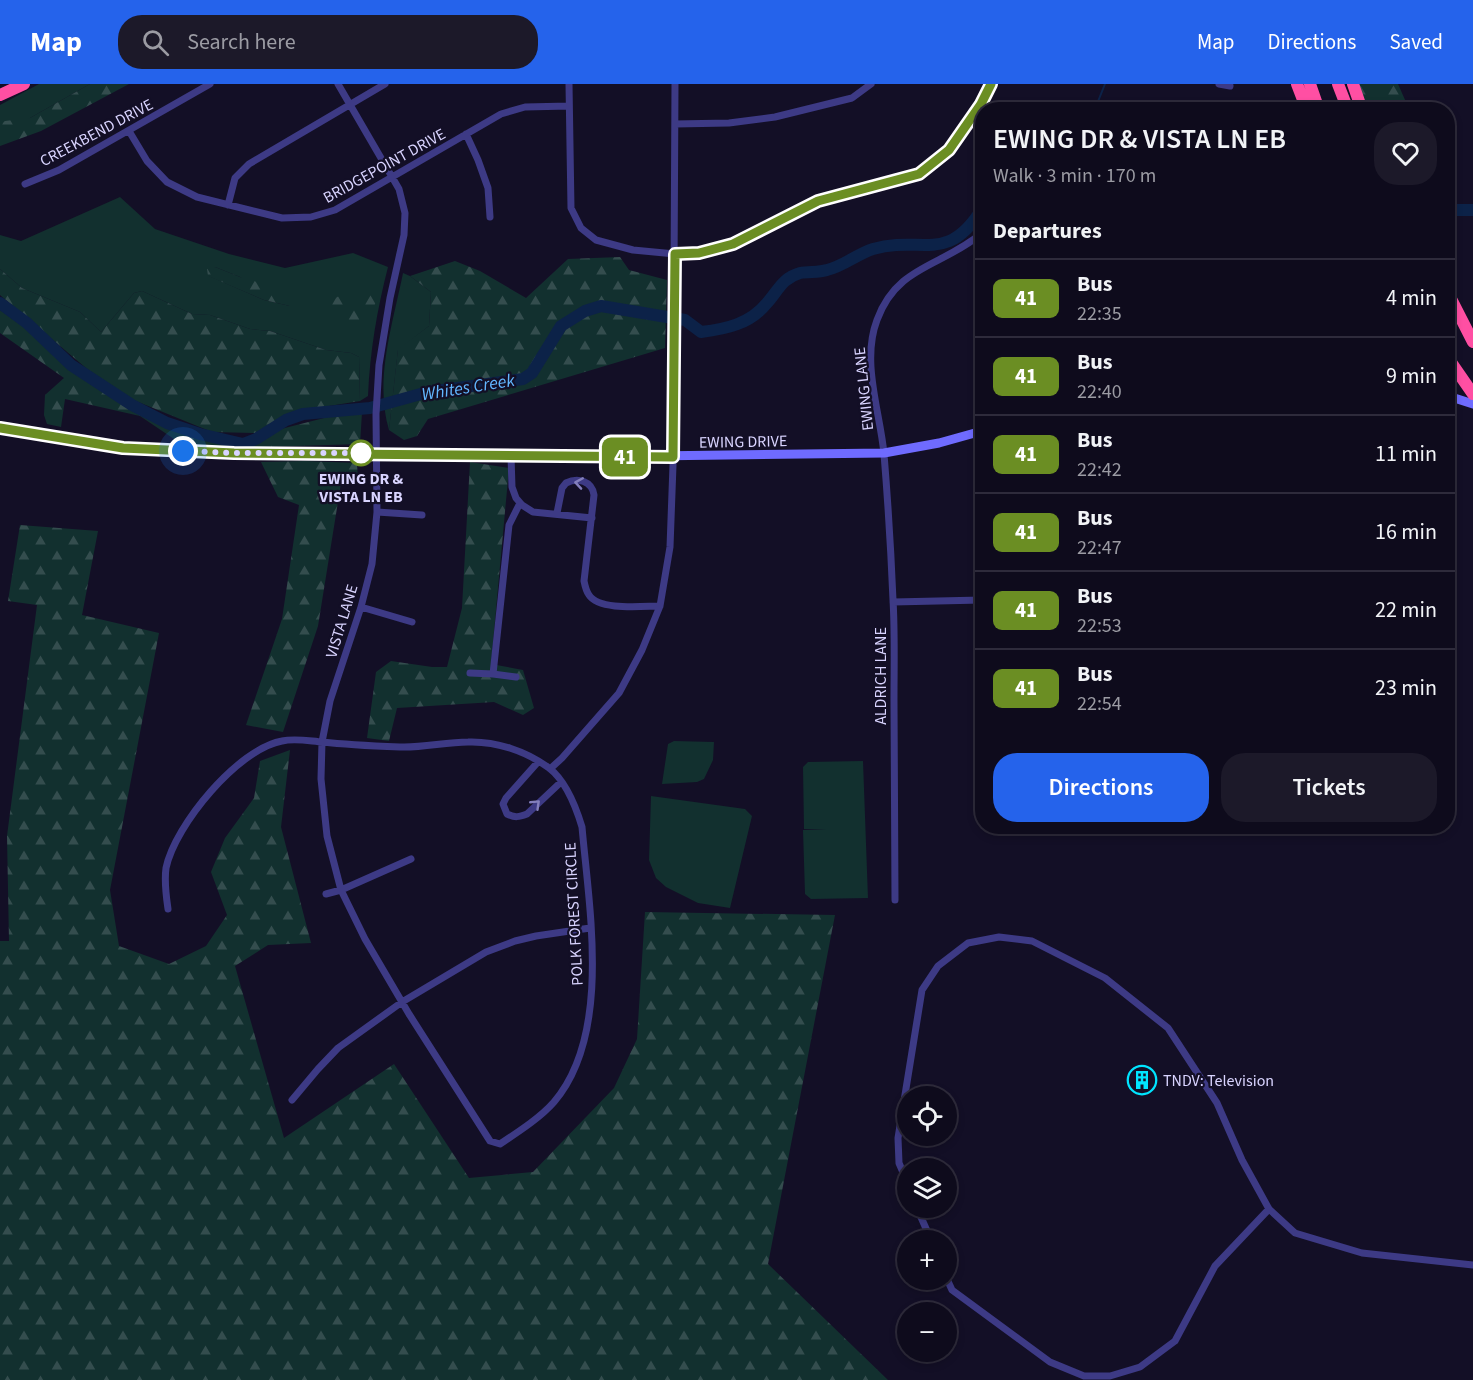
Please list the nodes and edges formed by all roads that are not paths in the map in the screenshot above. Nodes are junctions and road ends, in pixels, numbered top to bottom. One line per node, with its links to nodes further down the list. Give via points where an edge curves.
1 (24, 84): 15 (highway)
2 (210, 84): 25 (street, CREEKBEND DRIVE)
3 (338, 84): 21 (street, VISTA LANE)
4 (386, 84): 21 (street)
5 (569, 84): 22 (street)
6 (675, 84): 24 (street)
7 (871, 84): 24 (street, via 852,98 775,117)
8 (991, 84): 16 (street)
9 (1219, 84): 14 (street)
10 (1297, 84): 17 (highway)
11 (1310, 84): 18 (highway)
12 (1338, 84): 19 (highway)
13 (1353, 84): 20 (highway)
14 (1230, 86)
15 (0, 95)
16 (982, 102)
17 (1304, 102)
18 (1316, 102)
19 (1345, 102)
20 (1359, 102)
21 (351, 105): 27 (street, VISTA LANE); 29 (street, via 249,164 235,178)
22 (569, 106): 26 (street, BRIDGEPOINT DRIVE, via 525,107 501,114); 32 (street, via 571,208 582,228 596,240 633,250)
23 (975, 113): 32 (street, via 949,150 919,174 818,201 733,244 699,253)
24 (675, 124): 32 (street)
25 (129, 131): 28 (street, CREEKBEND DRIVE); 29 (street, BRIDGEPOINT DRIVE, via 147,161 167,182 197,198)
26 (466, 134): 27 (street, BRIDGEPOINT DRIVE); 30 (street, via 488,188)
27 (392, 178): 29 (street, BRIDGEPOINT DRIVE, via 335,210 311,218 282,218); 42 (street, VISTA LANE, via 405,213 404,235 379,364)
28 (25, 184)
29 (228, 205)
30 (490, 217)
31 (975, 238): 43 (street, EWING LANE, via 909,275 890,293 877,319 871,354)
32 (675, 254): 45 (street)
33 (1455, 307): 35 (highway)
34 (1455, 316): 35 (highway)
35 (1473, 342)
36 (1455, 368): 37 (highway)
37 (1473, 394)
38 (1455, 398): 39 (street)
39 (1473, 404)
40 (0, 428): 42 (street, EWING DRIVE, via 123,448)
41 (975, 433): 43 (street, EWING DRIVE)
42 (376, 453): 44 (street, EWING DRIVE); 47 (street, VISTA LANE)
43 (884, 453): 45 (street, EWING DRIVE); 52 (street, ALDRICH LANE)
44 (511, 456): 45 (street, EWING DRIVE); 46 (street, via 512,487)
45 (673, 457): 53 (street, via 670,547)
46 (520, 503): 48 (street, via 533,512); 57 (street, via 509,525)
47 (377, 512): 49 (street); 54 (street, VISTA LANE, via 372,564)
48 (557, 513): 50 (street); 50 (street, one-way to 48, via 593,488 578,480 570,480 562,488)
49 (423, 515)
50 (592, 518): 53 (street, via 584,581 587,594 611,606)
51 (975, 600): 52 (street)
52 (893, 602): 66 (street, ALDRICH LANE)
53 (660, 606): 61 (street, via 619,693)
54 (361, 607): 55 (street); 59 (street, VISTA LANE, via 330,701)
55 (412, 622)
56 (470, 673): 57 (street)
57 (493, 674): 58 (street)
58 (516, 677)
59 (322, 742): 60 (street, POLK FOREST CIRCLE, via 415,748 468,741 494,743); 64 (street, VISTA LANE, via 327,836); 67 (street, POLK FOREST CIRCLE, via 272,743 242,760 222,779 191,816 173,850 165,881)
60 (538, 762): 61 (street, POLK FOREST CIRCLE); 62 (street, one-way to 62, via 506,798 503,804 507,814 527,814)
61 (550, 768): 62 (street, POLK FOREST CIRCLE)
62 (561, 782): 68 (street, POLK FOREST CIRCLE, via 576,807 582,827)
63 (411, 859): 64 (street)
64 (341, 890): 65 (street); 69 (street, VISTA LANE)
65 (326, 894)
66 (895, 900)
67 (168, 909)
68 (590, 927): 69 (street, via 515,941 486,952); 71 (street, POLK FOREST CIRCLE, via 593,968 589,1014 567,1084 553,1103 516,1133 500,1144)
69 (402, 1002): 70 (street, via 338,1048); 71 (street, VISTA LANE)
70 (292, 1101)
71 (490, 1141)
72 (899, 1158): 73 (street, via 898,1138 922,990 938,966 968,943 999,937 1032,940 1105,978 1168,1028 1217,1102)
73 (1269, 1209): 74 (street, via 1295,1233 1362,1253); 75 (street, via 1215,1266 1175,1341 1140,1367 1110,1376 1084,1376 1050,1362)
74 (1473, 1265)
75 (952, 1290)

